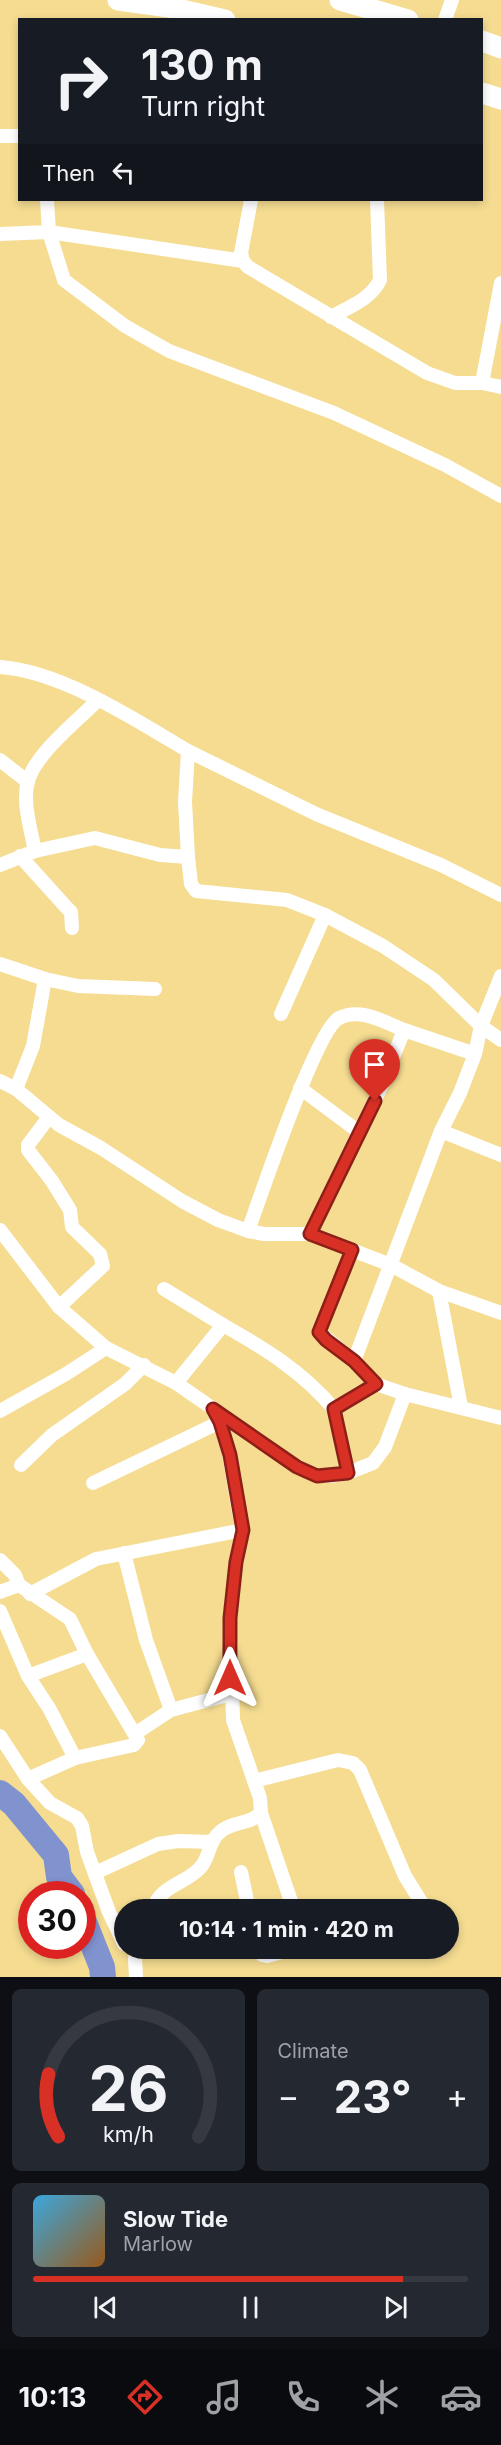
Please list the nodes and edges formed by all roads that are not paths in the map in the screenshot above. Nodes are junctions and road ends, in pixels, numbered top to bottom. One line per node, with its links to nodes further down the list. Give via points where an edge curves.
1 (118, 0): 4 (main road)
2 (340, 0): 5 (main road)
3 (452, 0): 6 (street)
4 (216, 18)
5 (401, 18)
6 (446, 18)
7 (483, 41): 8 (main road)
8 (501, 48)
9 (483, 93): 10 (main road)
10 (501, 99)
11 (0, 136): 12 (street)
12 (18, 136)
13 (47, 201): 16 (street)
14 (251, 201): 18 (street)
15 (377, 201): 20 (street, via 380,280 368,296)
16 (49, 232): 17 (street); 18 (street); 23 (street, via 64,280 125,326 169,351 334,413)
17 (0, 234)
18 (243, 261): 20 (street)
19 (501, 283): 21 (street)
20 (331, 317): 21 (street, via 427,373 455,383)
21 (482, 383): 22 (street)
22 (501, 387)
23 (501, 496)
24 (0, 667): 25 (street, via 29,671)
25 (98, 700): 26 (street); 28 (street, via 44,755)
26 (188, 751): 31 (street); 33 (street, via 316,814 441,865)
27 (0, 760): 28 (street)
28 (28, 782): 29 (street, via 26,798)
29 (35, 851): 30 (street); 31 (street, via 95,838 160,855)
30 (20, 856): 32 (street); 35 (street, via 71,912)
31 (188, 857): 34 (street, via 191,884 196,891 287,900)
32 (0, 865)
33 (501, 895)
34 (325, 915): 40 (street); 41 (street, via 383,945 434,980)
35 (72, 928)
36 (0, 964): 38 (street)
37 (501, 976): 41 (street)
38 (45, 979): 39 (street, via 78,986); 46 (street, via 33,1046)
39 (155, 989)
40 (281, 1014)
41 (481, 1026): 43 (street); 44 (street)
42 (404, 1030): 44 (street); 47 (street, via 362,1014 338,1018 331,1024); 50 (street)
43 (501, 1040)
44 (475, 1054): 49 (street)
45 (0, 1081): 46 (street)
46 (16, 1089): 48 (street)
47 (300, 1089): 50 (street); 53 (street)
48 (49, 1117): 53 (street, via 182,1201); 59 (street, via 28,1144 28,1150 70,1210 72,1227 100,1254 103,1266)
49 (441, 1131): 51 (street); 56 (street)
50 (359, 1132): 54 (street)
51 (501, 1155)
52 (0, 1230): 59 (street)
53 (248, 1231): 54 (street)
54 (310, 1234): 55 (street)
55 (352, 1250): 56 (street); 63 (street, via 319,1332)
56 (391, 1265): 58 (street); 63 (street)
57 (164, 1289): 61 (street)
58 (439, 1291): 60 (street); 68 (street)
59 (59, 1307): 62 (street)
60 (501, 1313)
61 (223, 1325): 65 (street); 70 (street, via 296,1371)
62 (106, 1348): 64 (street); 71 (street)
63 (354, 1361): 66 (street)
64 (144, 1365): 65 (street); 74 (street, via 125,1384 52,1435)
65 (176, 1383): 69 (street)
66 (376, 1384): 67 (street); 70 (street)
67 (405, 1394): 68 (street); 75 (street, via 385,1447 372,1463)
68 (461, 1407): 72 (street)
69 (213, 1409): 73 (street); 75 (street, via 297,1467 317,1476)
70 (334, 1409): 75 (street)
71 (0, 1411)
72 (501, 1419)
73 (220, 1422): 76 (street); 77 (street)
74 (21, 1465)
75 (348, 1473)
76 (93, 1483)
77 (243, 1530): 78 (street); 85 (street, via 230,1618)
78 (124, 1553): 80 (street, via 96,1559); 86 (street, via 146,1640)
79 (0, 1560): 80 (street)
80 (24, 1589): 81 (street); 83 (street, via 70,1620)
81 (0, 1592)
82 (0, 1611): 84 (street)
83 (87, 1654): 84 (street); 87 (street)
84 (28, 1676): 89 (street)
85 (231, 1694): 86 (street); 91 (street, via 232,1720)
86 (171, 1710): 87 (street)
87 (136, 1734): 89 (street, via 138,1740 134,1745)
88 (0, 1736): 90 (street)
89 (75, 1758): 90 (street)
90 (28, 1779): 95 (street, via 55,1808 77,1818)
91 (254, 1781): 92 (street); 99 (street, via 338,1760 353,1763 360,1770 405,1876)
92 (261, 1813): 93 (street, via 228,1826); 98 (street)
93 (212, 1842): 95 (street, via 158,1844); 96 (street, via 202,1866)
94 (241, 1872): 97 (street)
95 (95, 1873): 100 (street)
96 (157, 1899)
97 (247, 1899)
98 (290, 1899)
99 (419, 1899)
100 (114, 1923)
101 (134, 1959): 102 (street)
102 (136, 1977)

